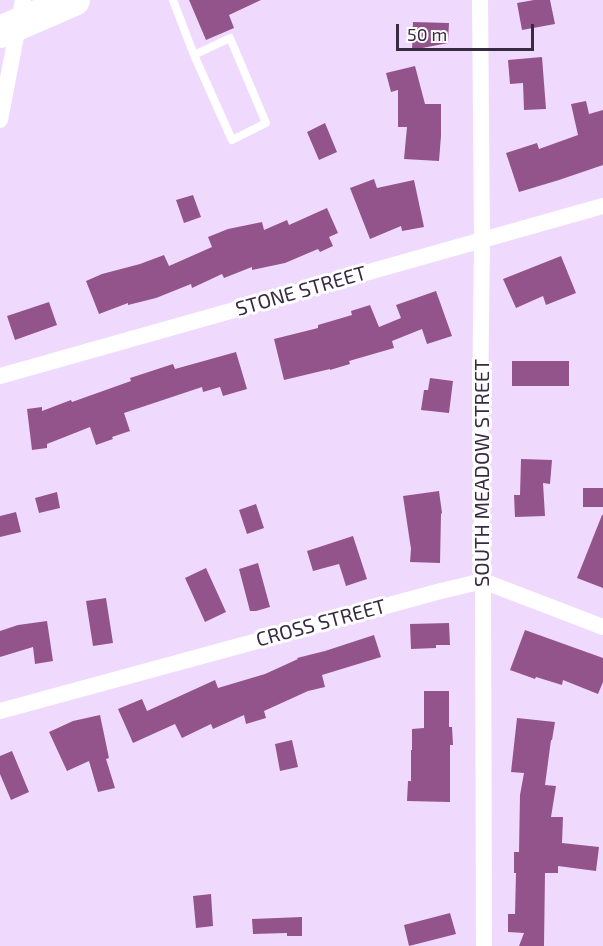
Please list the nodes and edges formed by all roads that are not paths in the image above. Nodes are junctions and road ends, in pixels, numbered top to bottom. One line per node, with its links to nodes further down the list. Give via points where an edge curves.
1 (23, 0): 5 (street)
2 (173, 0): 6 (lane)
3 (480, 0): 9 (street, SOUTH MEADOW STREET)
4 (71, 1): 5 (highway)
5 (8, 35): 7 (street)
6 (194, 55): 6 (lane, via 230,38 266,123 232,140)
7 (0, 120)
8 (603, 206): 9 (street, STONE STREET)
9 (482, 240): 10 (street, STONE STREET); 11 (street, SOUTH MEADOW STREET)
10 (0, 376)
11 (483, 581): 12 (street); 13 (street, CROSS STREET); 14 (street, SOUTH MEADOW STREET)
12 (603, 627)
13 (0, 711)
14 (484, 946)

